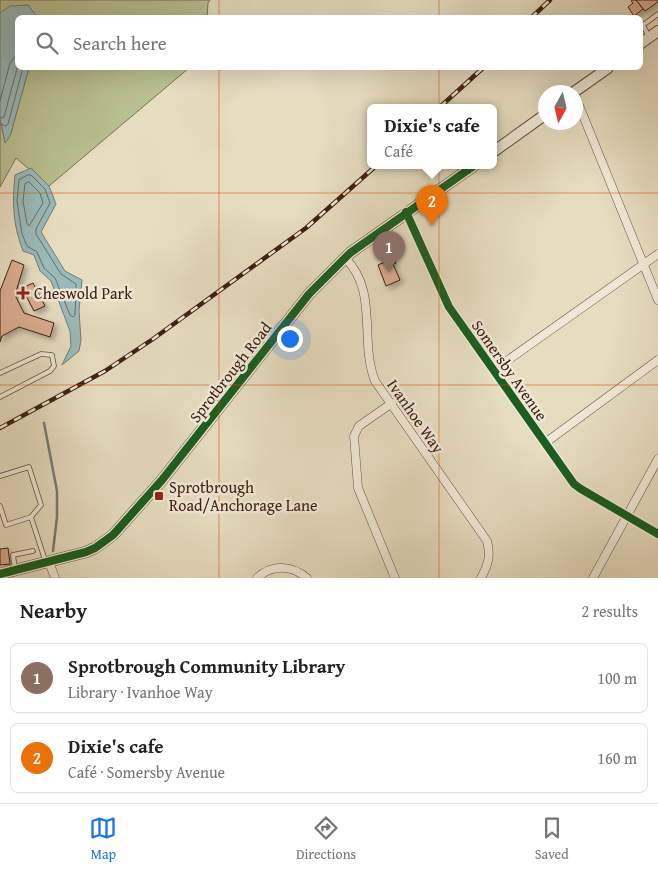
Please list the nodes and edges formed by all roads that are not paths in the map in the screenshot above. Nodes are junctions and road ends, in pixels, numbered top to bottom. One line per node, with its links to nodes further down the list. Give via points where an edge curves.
1 (658, 14): 2 (lane, via 643,25)
2 (654, 34): 3 (street)
3 (643, 42)
4 (605, 70): 5 (street)
5 (583, 86)
6 (583, 115): 13 (street)
7 (538, 120): 8 (street)
8 (497, 149)
9 (469, 169): 10 (street, Sprotbrough Road)
10 (406, 212): 12 (street, Sprotbrough Road); 16 (street, Somersby Avenue, via 449,307)
11 (658, 254): 13 (street)
12 (345, 258): 19 (street, Ivanhoe Way, via 358,277 367,308 371,371); 28 (street, Sprotbrough Road, via 309,294 162,480 112,535 96,548)
13 (643, 263): 14 (street); 16 (street)
14 (658, 300)
15 (658, 360): 20 (street)
16 (494, 370): 20 (street, Somersby Avenue)
17 (0, 374): 18 (lane, via 41,354 52,355 54,366 50,371)
18 (0, 397)
19 (392, 403): 34 (street, via 359,426 354,436 358,488); 35 (street, Ivanhoe Way, via 487,541 488,565)
20 (545, 443): 24 (street, Somersby Avenue, via 574,484)
21 (658, 458): 24 (street)
22 (0, 476): 25 (lane, via 29,467 41,505)
23 (0, 506): 25 (lane, via 6,525)
24 (626, 516): 26 (street, Somersby Avenue); 36 (street)
25 (31, 517): 28 (lane)
26 (658, 534)
27 (33, 551): 29 (lane, via 13,555)
28 (48, 562): 29 (street, Sprotbrough Road); 31 (street)
29 (15, 570): 30 (street, Sprotbrough Road)
30 (0, 574)
31 (55, 578)
32 (257, 578): 33 (street, via 267,571 284,568 300,572)
33 (307, 578)
34 (396, 578)
35 (481, 578)
36 (593, 578)

